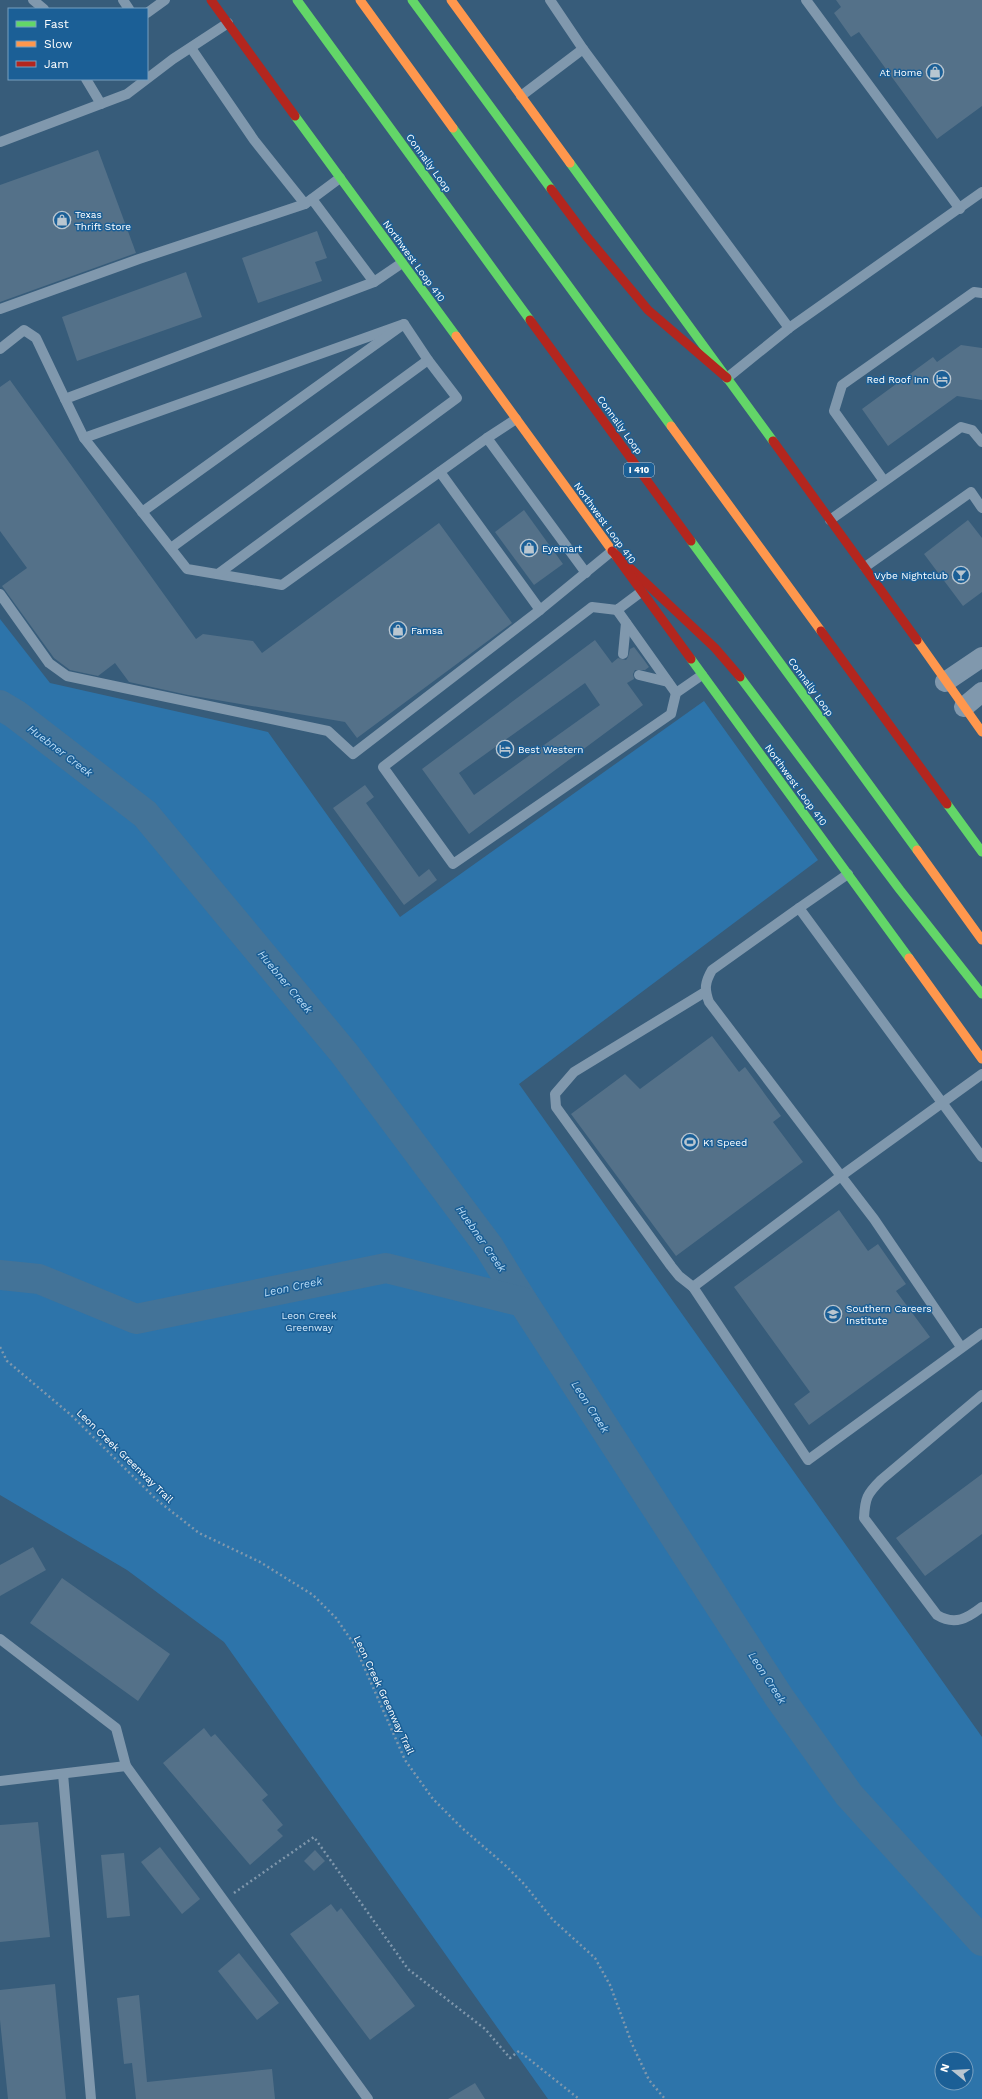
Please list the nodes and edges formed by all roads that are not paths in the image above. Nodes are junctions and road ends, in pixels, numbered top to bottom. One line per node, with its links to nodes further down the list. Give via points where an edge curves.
1 (34, 0): 10 (lane)
2 (165, 0): 11 (lane)
3 (211, 0): 12 (main road, Northwest Loop 410)
4 (297, 0): 67 (main road, Connally Loop / I 410)
5 (360, 0): 64 (main road)
6 (412, 0): 33 (main road, via 533,166 643,304)
7 (451, 0): 18 (main road)
8 (550, 0): 14 (lane)
9 (806, 0): 24 (lane)
10 (43, 8)
11 (148, 12)
12 (228, 23): 13 (lane); 21 (main road, Northwest Loop 410)
13 (191, 48): 15 (lane); 23 (lane, via 254,140)
14 (583, 49): 18 (lane); 30 (lane)
15 (148, 79)
16 (87, 80): 19 (lane)
17 (146, 80): 19 (lane, via 127,94)
18 (521, 96): 33 (main road)
19 (101, 104): 20 (lane)
20 (0, 142)
21 (340, 178): 23 (lane); 25 (main road, Northwest Loop 410)
22 (982, 192): 24 (lane)
23 (309, 202): 26 (lane); 28 (lane)
24 (960, 209): 30 (lane)
25 (402, 263): 26 (lane); 35 (main road, Northwest Loop 410)
26 (374, 282): 34 (lane)
27 (982, 293): 40 (lane, via 974,292 842,385 834,411)
28 (0, 309)
29 (404, 324): 32 (lane); 36 (lane); 42 (lane)
30 (789, 328): 33 (lane)
31 (0, 349): 34 (lane, via 24,330 36,338)
32 (428, 360): 44 (lane); 48 (lane, via 457,398)
33 (727, 378): 43 (main road)
34 (65, 399): 36 (lane)
35 (516, 419): 37 (lane); 45 (main road, Northwest Loop 410)
36 (84, 438): 42 (lane)
37 (487, 438): 39 (lane); 47 (lane)
38 (982, 442): 40 (lane, via 972,430 961,427)
39 (440, 472): 48 (lane, via 282,585); 51 (lane)
40 (884, 481): 43 (lane)
41 (982, 508): 46 (lane, via 971,492)
42 (142, 512): 44 (lane)
43 (830, 520): 46 (main road)
44 (171, 548): 48 (lane, via 187,569)
45 (612, 551): 47 (lane); 49 (main road, Northwest Loop 410); 69 (main road, via 715,648 737,673 900,890)
46 (865, 567): 59 (main road)
47 (586, 572): 51 (lane)
48 (218, 574)
49 (641, 592): 52 (lane); 57 (main road, Northwest Loop 410)
50 (0, 594): 51 (lane, via 48,664 67,676 328,731 353,754)
51 (540, 610)
52 (617, 610): 53 (lane); 61 (lane, via 592,607 383,767 453,864 670,714)
53 (626, 623): 54 (lane); 58 (lane)
54 (623, 654)
55 (982, 657): 59 (street)
56 (639, 675): 58 (lane)
57 (702, 675): 61 (lane); 65 (main road, Northwest Loop 410)
58 (668, 682): 61 (lane)
59 (945, 682): 62 (main road)
60 (982, 692): 62 (street)
61 (676, 693)
62 (964, 708): 63 (main road)
63 (982, 732)
64 (982, 852)
65 (848, 874): 66 (lane); 70 (main road, Northwest Loop 410)
66 (799, 908): 68 (lane, via 712,970 706,980); 72 (lane)
67 (982, 940)
68 (705, 992): 74 (lane, via 709,1002); 75 (lane, via 574,1072 555,1094 556,1107 671,1266)
69 (982, 994)
70 (982, 1059)
71 (982, 1074): 72 (lane)
72 (942, 1103): 73 (lane); 74 (lane)
73 (982, 1157)
74 (841, 1176): 75 (lane); 77 (lane, via 874,1219)
75 (693, 1287): 77 (lane, via 808,1460)
76 (982, 1332): 77 (lane)
77 (961, 1347)
78 (982, 1395): 79 (lane, via 872,1489 864,1502 864,1518 937,1615 950,1620 967,1618)
79 (982, 1607)
80 (0, 1639): 81 (lane, via 116,1728)
81 (126, 1766): 82 (lane); 84 (lane)
82 (63, 1774): 83 (lane); 85 (lane)
83 (0, 1781)
84 (366, 2098)
85 (91, 2099)

